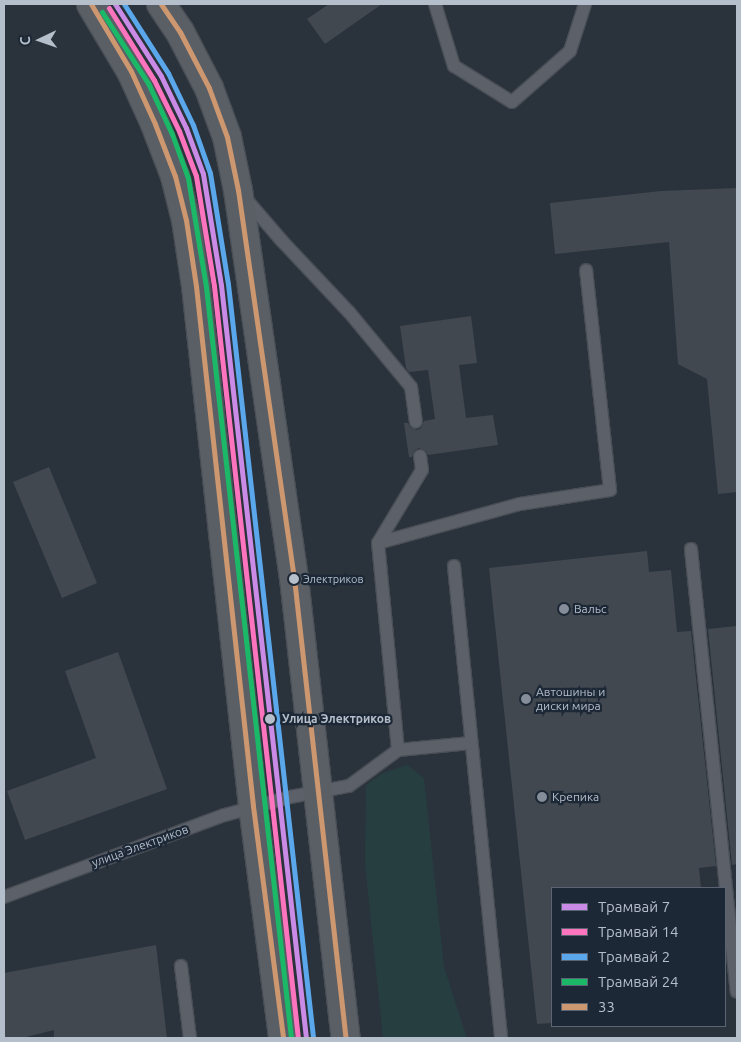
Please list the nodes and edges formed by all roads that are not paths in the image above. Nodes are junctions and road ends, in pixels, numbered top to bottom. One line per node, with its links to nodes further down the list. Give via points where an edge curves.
1 (91, 4): 15 (main road, via 132,71 175,176 186,220)
2 (161, 4): 5 (main road, via 180,32 209,88 227,137)
3 (435, 4): 4 (lane, via 454,66 512,102 570,51)
4 (585, 4)
5 (238, 190): 7 (lane, via 349,312 411,387); 14 (main road, via 294,578)
6 (586, 270): 9 (lane, via 610,490 520,504)
7 (416, 422)
8 (420, 456): 9 (lane, via 422,470)
9 (378, 543): 13 (lane)
10 (691, 549): 18 (lane)
11 (454, 566): 12 (lane)
12 (471, 743): 13 (lane); 22 (lane)
13 (398, 750): 14 (lane, улица Электриков, via 350,786)
14 (318, 792): 15 (lane, улица Электриков); 21 (main road)
15 (266, 803): 16 (lane, улица Электриков); 20 (main road)
16 (4, 896)
17 (181, 966): 19 (lane)
18 (737, 992)
19 (190, 1038)
20 (284, 1038)
21 (346, 1038)
22 (501, 1038)

